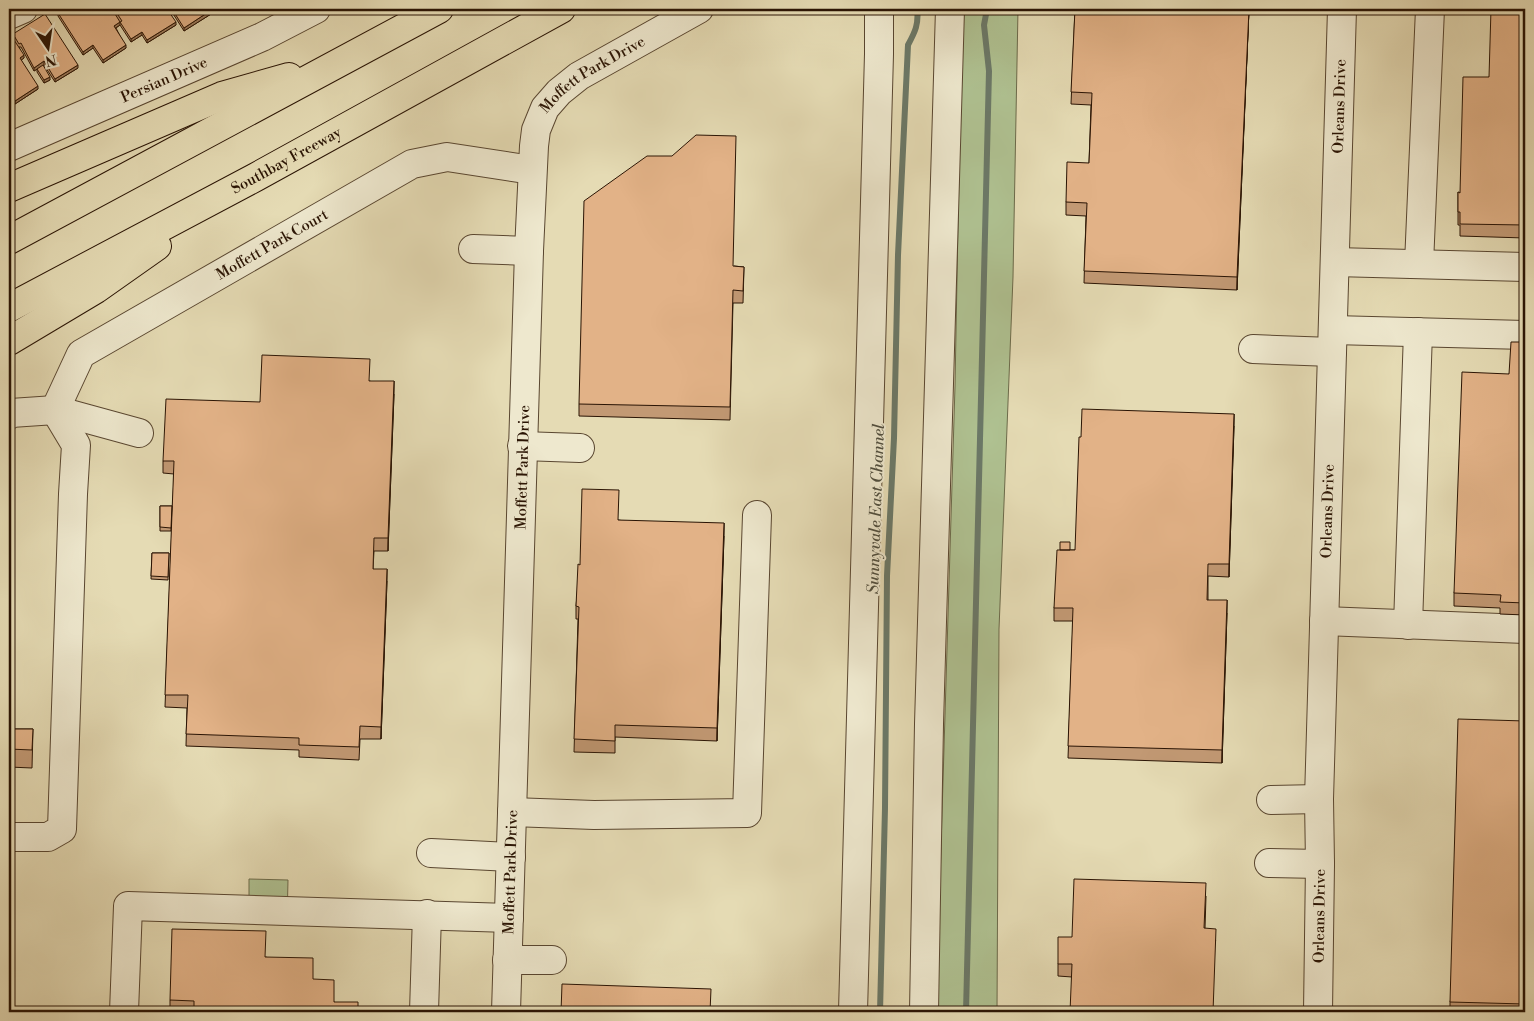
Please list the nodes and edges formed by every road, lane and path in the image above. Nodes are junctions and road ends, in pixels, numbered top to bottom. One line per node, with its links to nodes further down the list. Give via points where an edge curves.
1 (23, 9): 10 (street)
2 (316, 9): 12 (street, Persian Drive, via 262,37)
3 (439, 9): 11 (highway)
4 (561, 9): 14 (highway, Southbay Freeway)
5 (699, 9): 13 (street, Moffett Park Drive, via 579,76 559,92 545,108 536,130)
6 (879, 9): 52 (street)
7 (950, 9): 53 (street)
8 (1342, 9): 19 (street, Orleans Drive)
9 (1430, 9): 20 (street)
10 (9, 15)
11 (341, 62): 15 (highway, via 222,96); 16 (highway)
12 (9, 147)
13 (532, 170): 18 (street, Moffett Park Drive); 28 (street, Moffett Park Court, via 447,157 412,164 81,354)
14 (256, 177): 22 (highway, Southbay Freeway); 25 (highway, via 96,289)
15 (9, 188)
16 (9, 240)
17 (473, 249): 18 (street)
18 (528, 251): 31 (street, Moffett Park Drive)
19 (1335, 262): 20 (street); 26 (street, Orleans Drive)
20 (1419, 264): 21 (street)
21 (1525, 267)
22 (9, 308)
23 (1418, 332): 24 (street); 26 (street); 35 (street)
24 (1525, 335)
25 (9, 341)
26 (1332, 341): 27 (street); 34 (street, Orleans Drive)
27 (1252, 349)
28 (55, 410): 29 (street); 30 (street); 40 (street, via 76,445 62,829 48,837)
29 (9, 414)
30 (139, 432)
31 (522, 446): 32 (street); 39 (street, Moffett Park Drive)
32 (580, 448)
33 (758, 515): 39 (street, via 747,813 594,815)
34 (1324, 622): 35 (street); 38 (street, Orleans Drive)
35 (1408, 625): 36 (street)
36 (1525, 629)
37 (1271, 800): 38 (street)
38 (1319, 800): 44 (street, Orleans Drive)
39 (512, 812): 42 (street, Moffett Park Drive)
40 (9, 837)
41 (431, 853): 42 (street)
42 (511, 857): 46 (street, Moffett Park Drive)
43 (1269, 863): 44 (street)
44 (1320, 864): 54 (street, Orleans Drive)
45 (427, 914): 46 (street); 49 (street, via 128,906); 50 (street)
46 (508, 918): 47 (street, Moffett Park Drive)
47 (507, 960): 48 (street); 51 (street, Moffett Park Drive)
48 (552, 960)
49 (124, 1012)
50 (424, 1012)
51 (506, 1012)
52 (853, 1012)
53 (924, 1012)
54 (1318, 1012)

